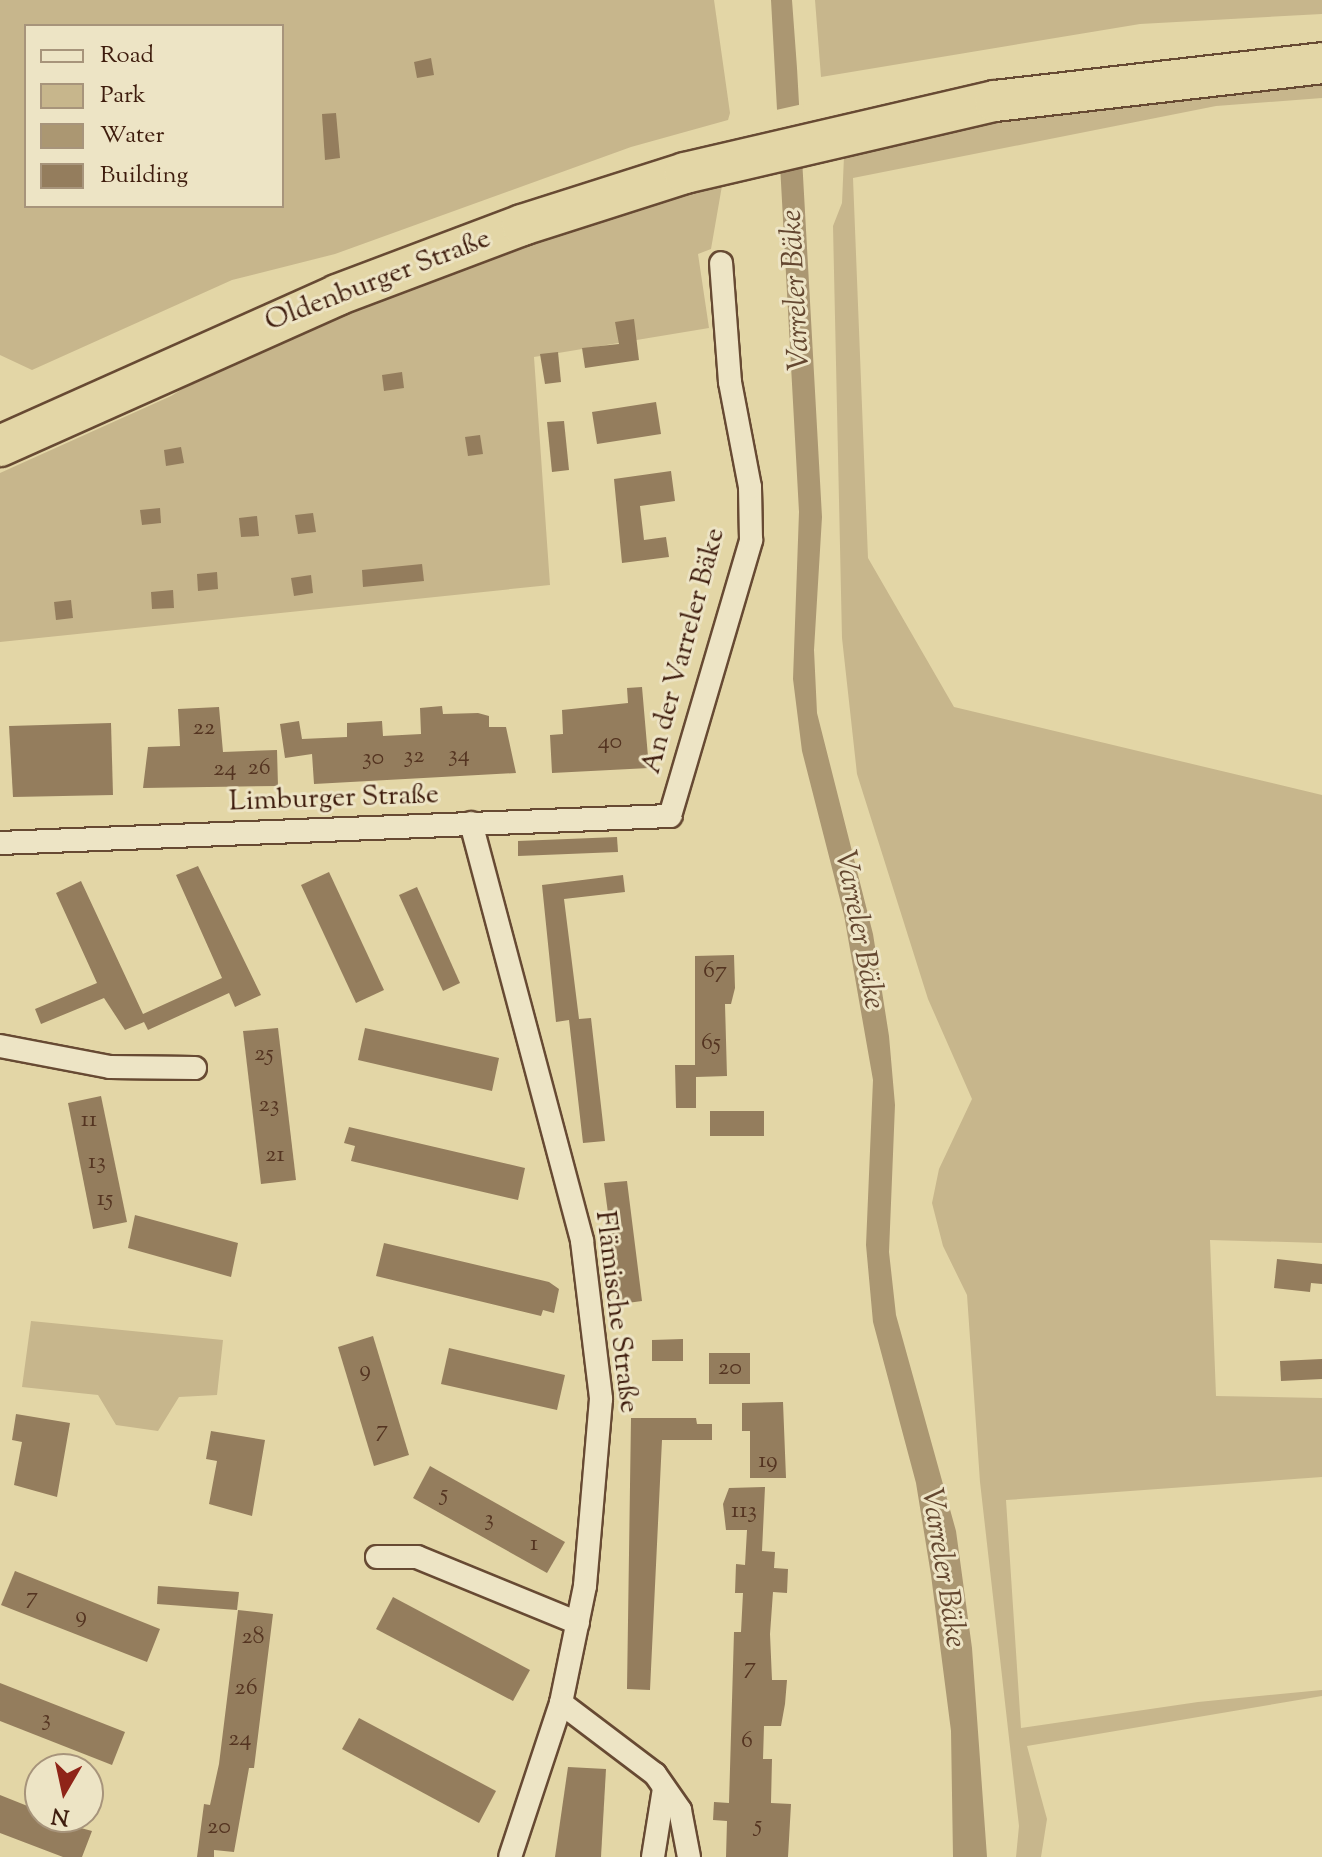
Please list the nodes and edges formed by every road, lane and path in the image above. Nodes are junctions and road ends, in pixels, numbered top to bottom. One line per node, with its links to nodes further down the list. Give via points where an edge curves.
1 (1322, 39): 3 (highway, via 1024,72)
2 (1322, 63): 3 (highway, via 1094,86)
3 (836, 122): 4 (highway, Oldenburger Straße)
4 (727, 149): 6 (highway, Oldenburger Straße, via 461,221 271,296); 7 (highway, Oldenburger Straße, via 337,295)
5 (721, 263): 8 (street, An der Varreler Bäke, via 730,382 750,487 751,540)
6 (0, 421)
7 (0, 446)
8 (670, 816): 9 (street, Limburger Straße)
9 (471, 823): 10 (street, Limburger Straße); 14 (street, Flämische Straße, via 582,1241 601,1399 599,1470)
10 (0, 843)
11 (0, 1046): 12 (street, via 110,1067)
12 (195, 1068)
13 (377, 1557): 14 (street, via 417,1557)
14 (578, 1623): 15 (street, Flämische Straße)
15 (561, 1703): 16 (street, via 634,1754); 17 (street, Flämische Straße)
16 (664, 1788): 18 (street); 19 (street, via 680,1810)
17 (510, 1857)
18 (653, 1857)
19 (689, 1857)

